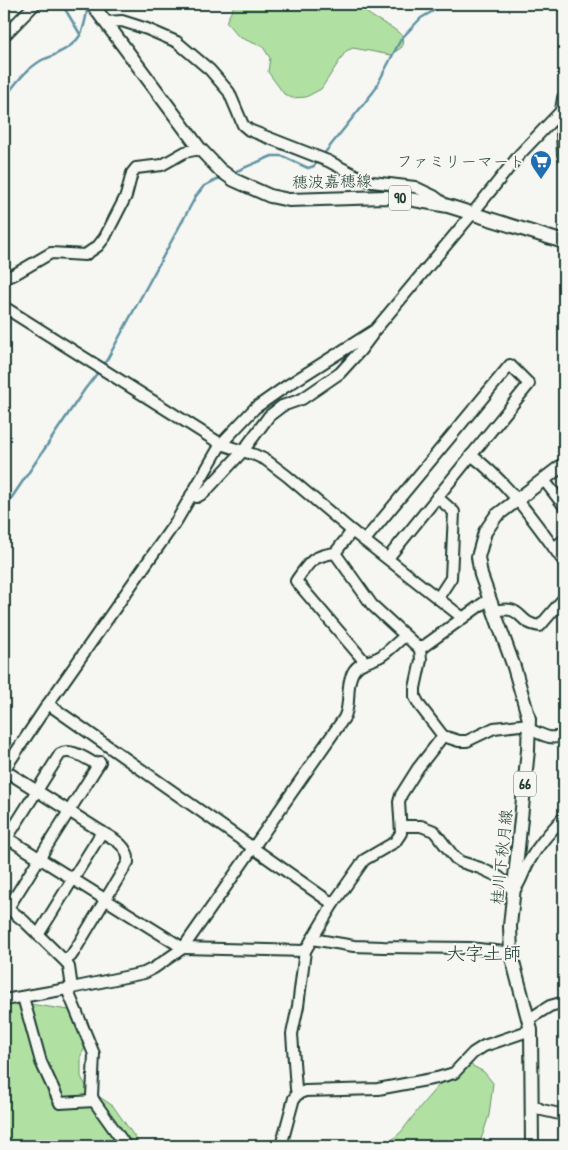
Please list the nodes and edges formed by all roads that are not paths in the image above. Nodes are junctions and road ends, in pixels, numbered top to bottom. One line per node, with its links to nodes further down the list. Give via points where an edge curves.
1 (35, 4): 6 (street)
2 (92, 4): 5 (main road, 穂波嘉穂線 / 90)
3 (561, 4): 4 (street)
4 (564, 6)
5 (106, 22): 8 (main road, 穂波嘉穂線 / 90); 10 (street, via 122,21 177,42 230,92 243,124 249,130 372,182 415,187)
6 (4, 36)
7 (563, 104): 9 (main road); 11 (street)
8 (200, 149): 10 (main road, 穂波嘉穂線 / 90, via 234,180 270,196 288,200 384,196); 13 (street, via 185,152 162,165 136,168 105,237 85,255 51,253)
9 (564, 156)
10 (448, 206): 11 (main road, 穂波嘉穂線 / 90)
11 (472, 214): 12 (main road, 穂波嘉穂線 / 90); 15 (street)
12 (564, 242)
13 (4, 278)
14 (4, 307): 16 (street)
15 (375, 330): 16 (street, via 255,408); 17 (street, via 340,373 302,399 282,406 269,416)
16 (221, 444): 17 (street); 21 (street)
17 (243, 451): 21 (street, via 204,493 198,497); 25 (street, via 266,460 288,476)
18 (471, 455): 22 (street); 23 (street); 26 (street, via 529,384 510,365)
19 (564, 464): 20 (main road, 桂川下秋月線 / 66)
20 (544, 480): 23 (main road, 桂川下秋月線 / 66); 24 (street)
21 (191, 495): 40 (street, via 177,520)
22 (437, 497): 30 (street); 32 (street, via 454,512 451,578)
23 (517, 500): 28 (street); 34 (main road, 桂川下秋月線 / 66, via 490,523 481,544 479,566)
24 (564, 506)
25 (352, 531): 26 (street); 29 (street)
26 (365, 540): 30 (street)
27 (564, 540): 28 (street)
28 (554, 548): 31 (street)
29 (335, 553): 37 (street, via 372,605); 39 (street, via 310,561 296,580)
30 (388, 558): 32 (street)
31 (564, 562)
32 (438, 598): 36 (street)
33 (564, 598): 35 (street, via 540,626 532,625 508,608)
34 (488, 599): 35 (main road, 桂川下秋月線 / 66); 36 (street)
35 (494, 611): 41 (main road, 桂川下秋月線 / 66, via 526,704)
36 (463, 618): 38 (street)
37 (405, 636): 38 (street); 39 (street, via 380,656)
38 (420, 650): 43 (street, via 415,697)
39 (365, 662): 51 (street, via 351,674 349,706 344,718)
40 (48, 704): 44 (street); 51 (street)
41 (529, 726): 42 (street, via 549,738); 43 (street, via 494,728 467,741); 54 (main road, 桂川下秋月線 / 66)
42 (564, 734)
43 (443, 736): 48 (street, via 401,796)
44 (4, 770): 45 (street)
45 (36, 791): 46 (street); 46 (street, via 63,752 73,752 99,764); 50 (street)
46 (69, 812): 49 (street); 52 (street)
47 (564, 817): 54 (street, via 541,842)
48 (402, 826): 54 (street, via 434,830 455,858 494,874); 56 (street, via 395,842 364,860)
49 (102, 832): 53 (street); 55 (street, via 118,842 129,858)
50 (5, 837): 52 (street)
51 (253, 847): 56 (street); 60 (street)
52 (40, 859): 53 (street); 57 (street)
53 (73, 879): 55 (street); 58 (street)
54 (514, 891): 61 (main road, 桂川下秋月線 / 66)
55 (105, 899): 60 (street); 63 (street, via 75,950)
56 (333, 904): 59 (street)
57 (6, 907): 58 (street)
58 (38, 935): 63 (street)
59 (312, 940): 61 (street, via 374,947); 62 (street)
60 (183, 948): 62 (street); 64 (street, via 144,973)
61 (511, 950): 68 (main road, 桂川下秋月線 / 66)
62 (305, 952): 69 (street, via 292,1034)
63 (65, 960): 64 (street, via 69,967)
64 (69, 989): 65 (street); 70 (street, via 94,1054)
65 (23, 997): 66 (street); 70 (street, via 41,1062 60,1103)
66 (4, 1000)
67 (564, 1002): 68 (street, via 550,1006)
68 (530, 1024): 69 (street, via 484,1046 454,1072 437,1078 378,1089 305,1091); 71 (main road, 桂川下秋月線 / 66)
69 (298, 1094): 74 (street, via 294,1098)
70 (94, 1101): 73 (street)
71 (533, 1105): 72 (street); 75 (main road, 桂川下秋月線 / 66)
72 (564, 1115)
73 (126, 1146)
74 (281, 1146)
75 (532, 1146)

